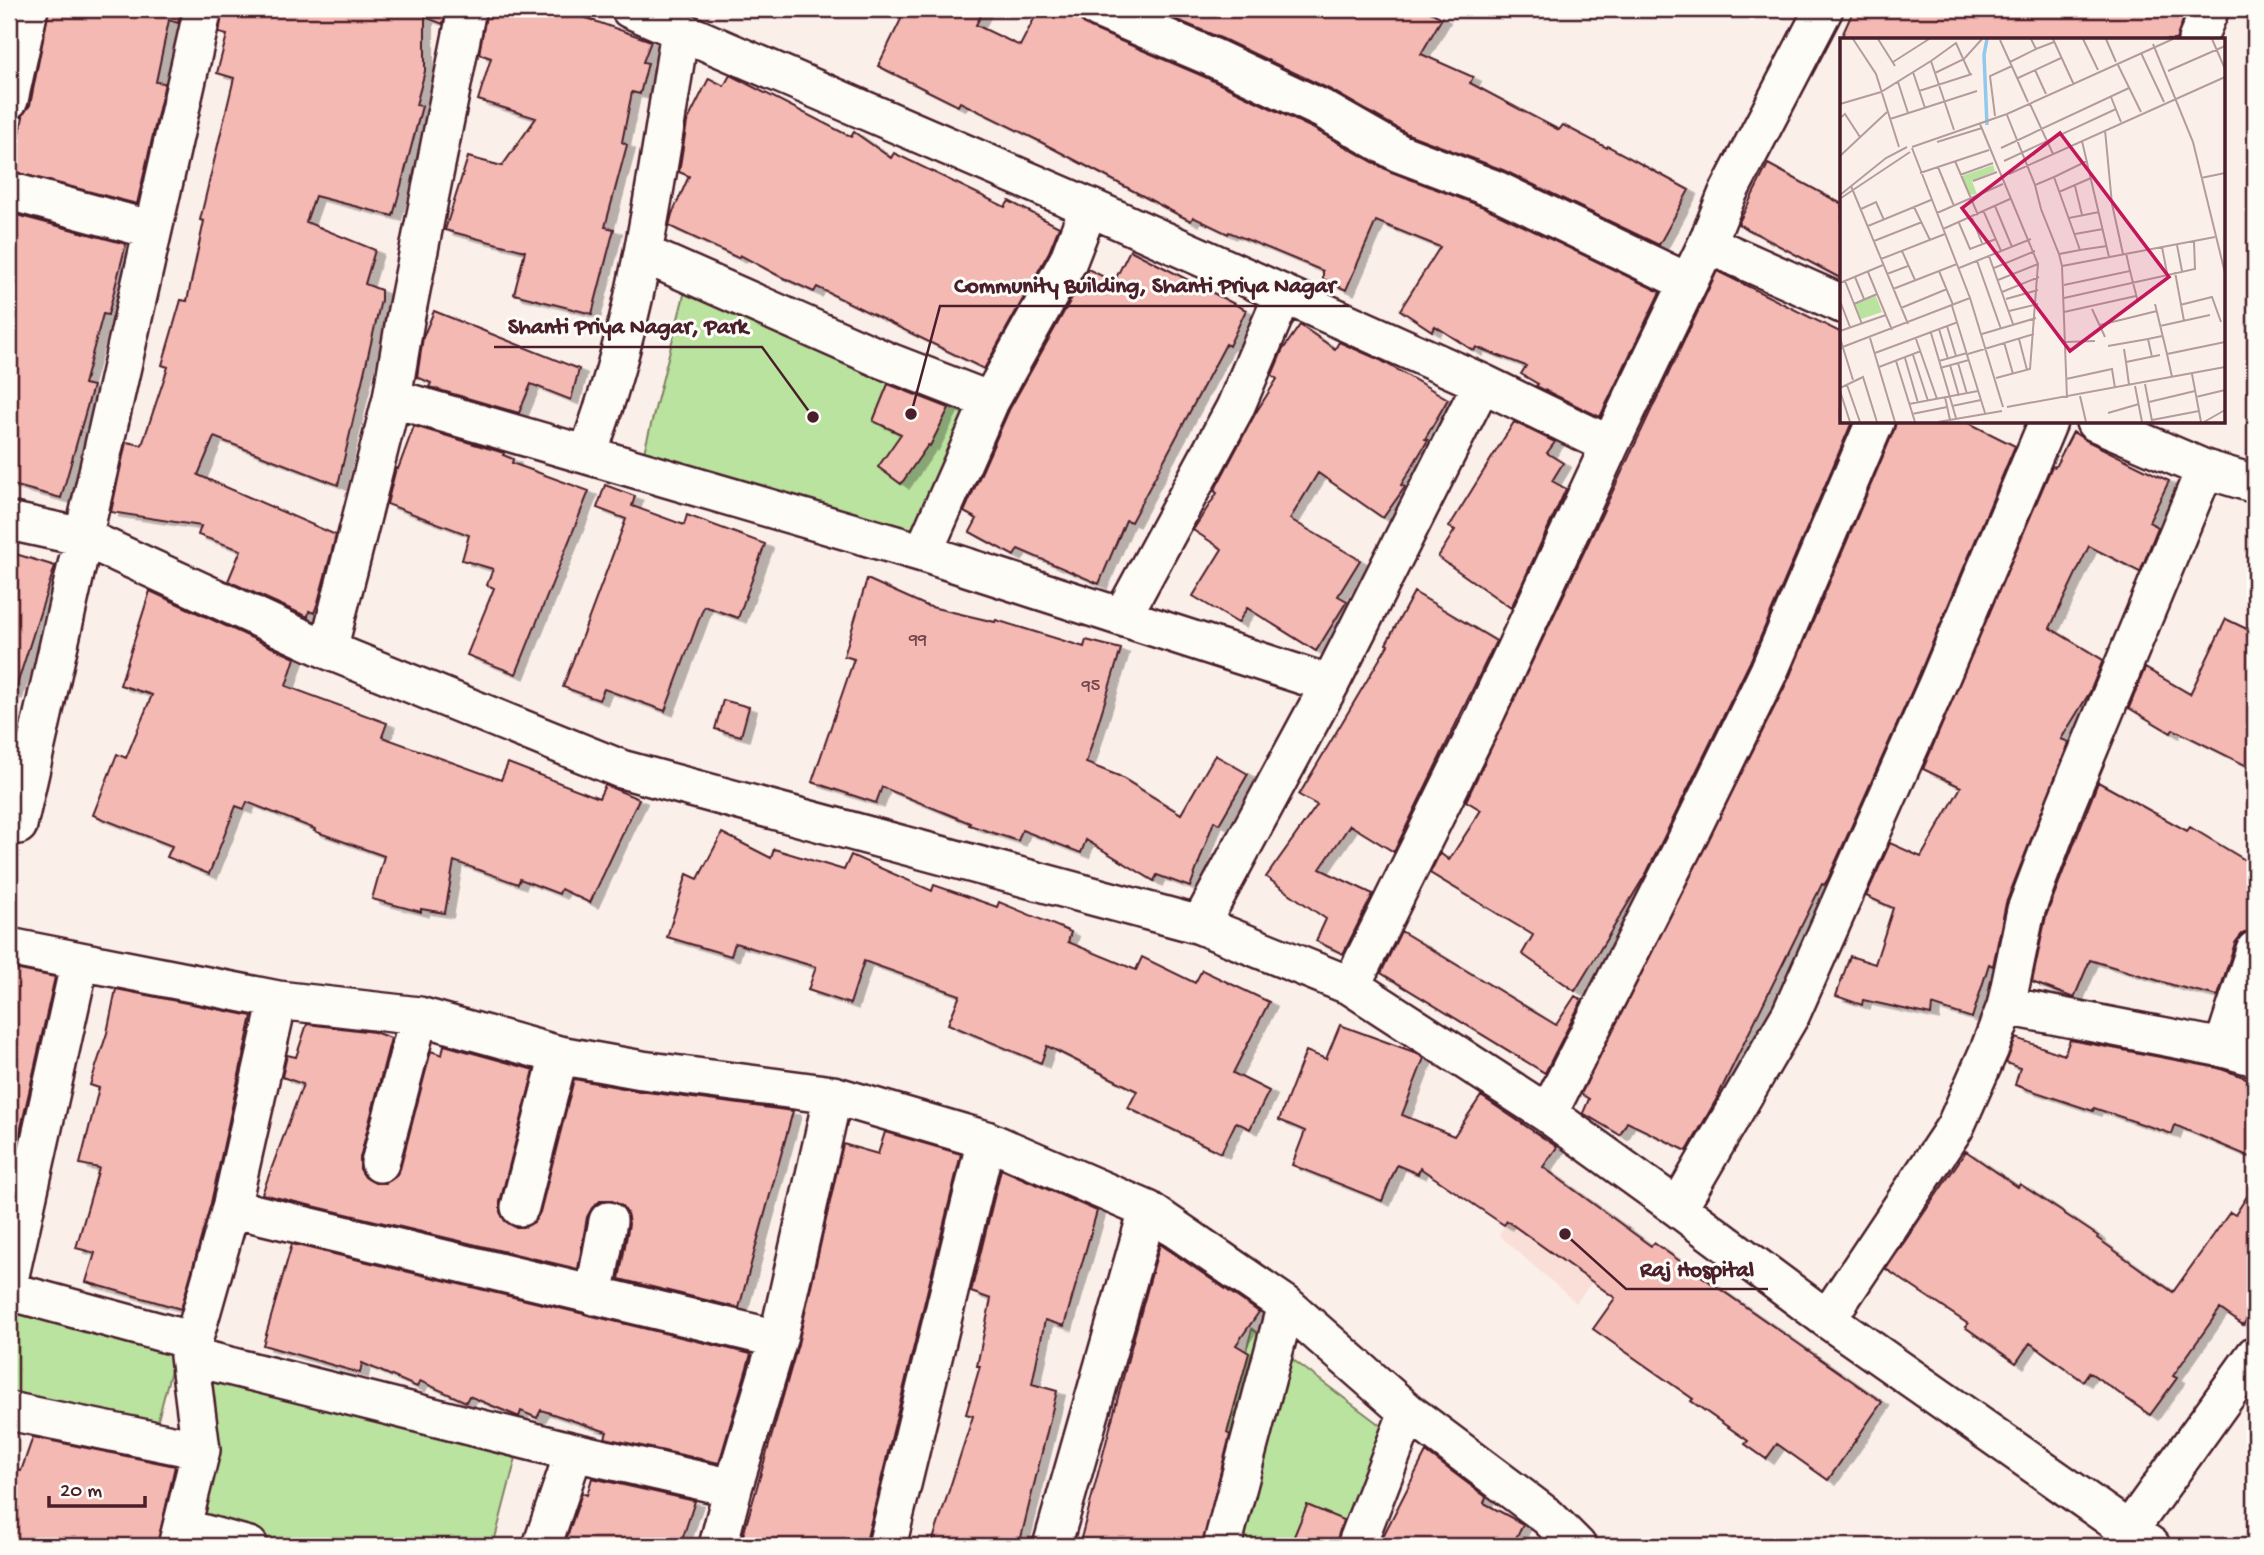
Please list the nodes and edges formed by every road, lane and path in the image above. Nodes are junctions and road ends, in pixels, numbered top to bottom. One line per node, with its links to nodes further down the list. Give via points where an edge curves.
1 (29, 9): 10 (street)
2 (203, 9): 13 (street)
3 (467, 9): 20 (street)
4 (630, 9): 8 (street)
5 (1098, 9): 16 (street, via 1322,109 1399,153 1494,189)
6 (1824, 9): 14 (street, via 1727,195)
7 (2210, 9): 9 (street)
8 (680, 31): 12 (street); 15 (street)
9 (2198, 38)
10 (9, 100)
11 (9, 191): 13 (street)
12 (1089, 207): 17 (street); 21 (street, via 1068,261)
13 (153, 230): 30 (street)
14 (1707, 244): 16 (street); 18 (street)
15 (644, 254): 21 (street); 26 (street, via 606,405)
16 (1688, 282): 25 (street)
17 (1283, 296): 19 (street); 32 (street, via 1235,408)
18 (1840, 303)
19 (1482, 383): 25 (street); 34 (street)
20 (392, 398): 26 (street); 33 (street)
21 (990, 401): 31 (street)
22 (1874, 424): 47 (street, via 1769,671)
23 (2047, 424): 52 (street, via 1791,1014)
24 (2100, 424): 27 (street)
25 (1610, 444): 40 (street, via 1483,719)
26 (587, 455): 31 (street)
27 (2205, 469): 28 (street); 42 (street, via 2030,898)
28 (2255, 484)
29 (9, 521): 30 (street)
30 (83, 537): 33 (street); 35 (street)
31 (923, 554): 32 (street)
32 (1122, 617): 34 (street)
33 (328, 650): 36 (street, via 621,769)
34 (1330, 684): 36 (street)
35 (18, 825)
36 (1200, 925): 40 (street)
37 (9, 947): 39 (street)
38 (2255, 950): 44 (street)
39 (80, 961): 41 (street); 55 (street)
40 (1350, 986): 47 (street)
41 (278, 1000): 43 (street); 51 (street)
42 (2006, 1006): 44 (street); 59 (street, via 1955,1127)
43 (419, 1016): 45 (street); 49 (street)
44 (2239, 1052)
45 (559, 1055): 46 (street); 50 (street)
46 (833, 1095): 48 (street); 60 (street)
47 (1548, 1114): 52 (street)
48 (986, 1140): 53 (street); 74 (street)
49 (380, 1163)
50 (520, 1207)
51 (231, 1208): 57 (street); 61 (street)
52 (1678, 1208): 59 (street)
53 (1147, 1210): 58 (street); 75 (street)
54 (608, 1221): 57 (street)
55 (9, 1280)
56 (9, 1291): 61 (street)
57 (594, 1296): 60 (street)
58 (1286, 1305): 64 (street); 76 (street)
59 (1827, 1319): 70 (street)
60 (778, 1339): 67 (street)
61 (190, 1349): 65 (street); 66 (street)
62 (2255, 1355): 70 (street)
63 (9, 1411): 65 (street)
64 (1408, 1412): 68 (street); 77 (street)
65 (201, 1450): 69 (street)
66 (574, 1452): 67 (street); 72 (street)
67 (733, 1488): 73 (street)
68 (1542, 1532): 78 (street)
69 (180, 1537): 71 (street)
70 (2141, 1538)
71 (249, 1546)
72 (541, 1546)
73 (718, 1546)
74 (887, 1546)
75 (1052, 1546)
76 (1222, 1546)
77 (1356, 1546)
78 (1577, 1546)

